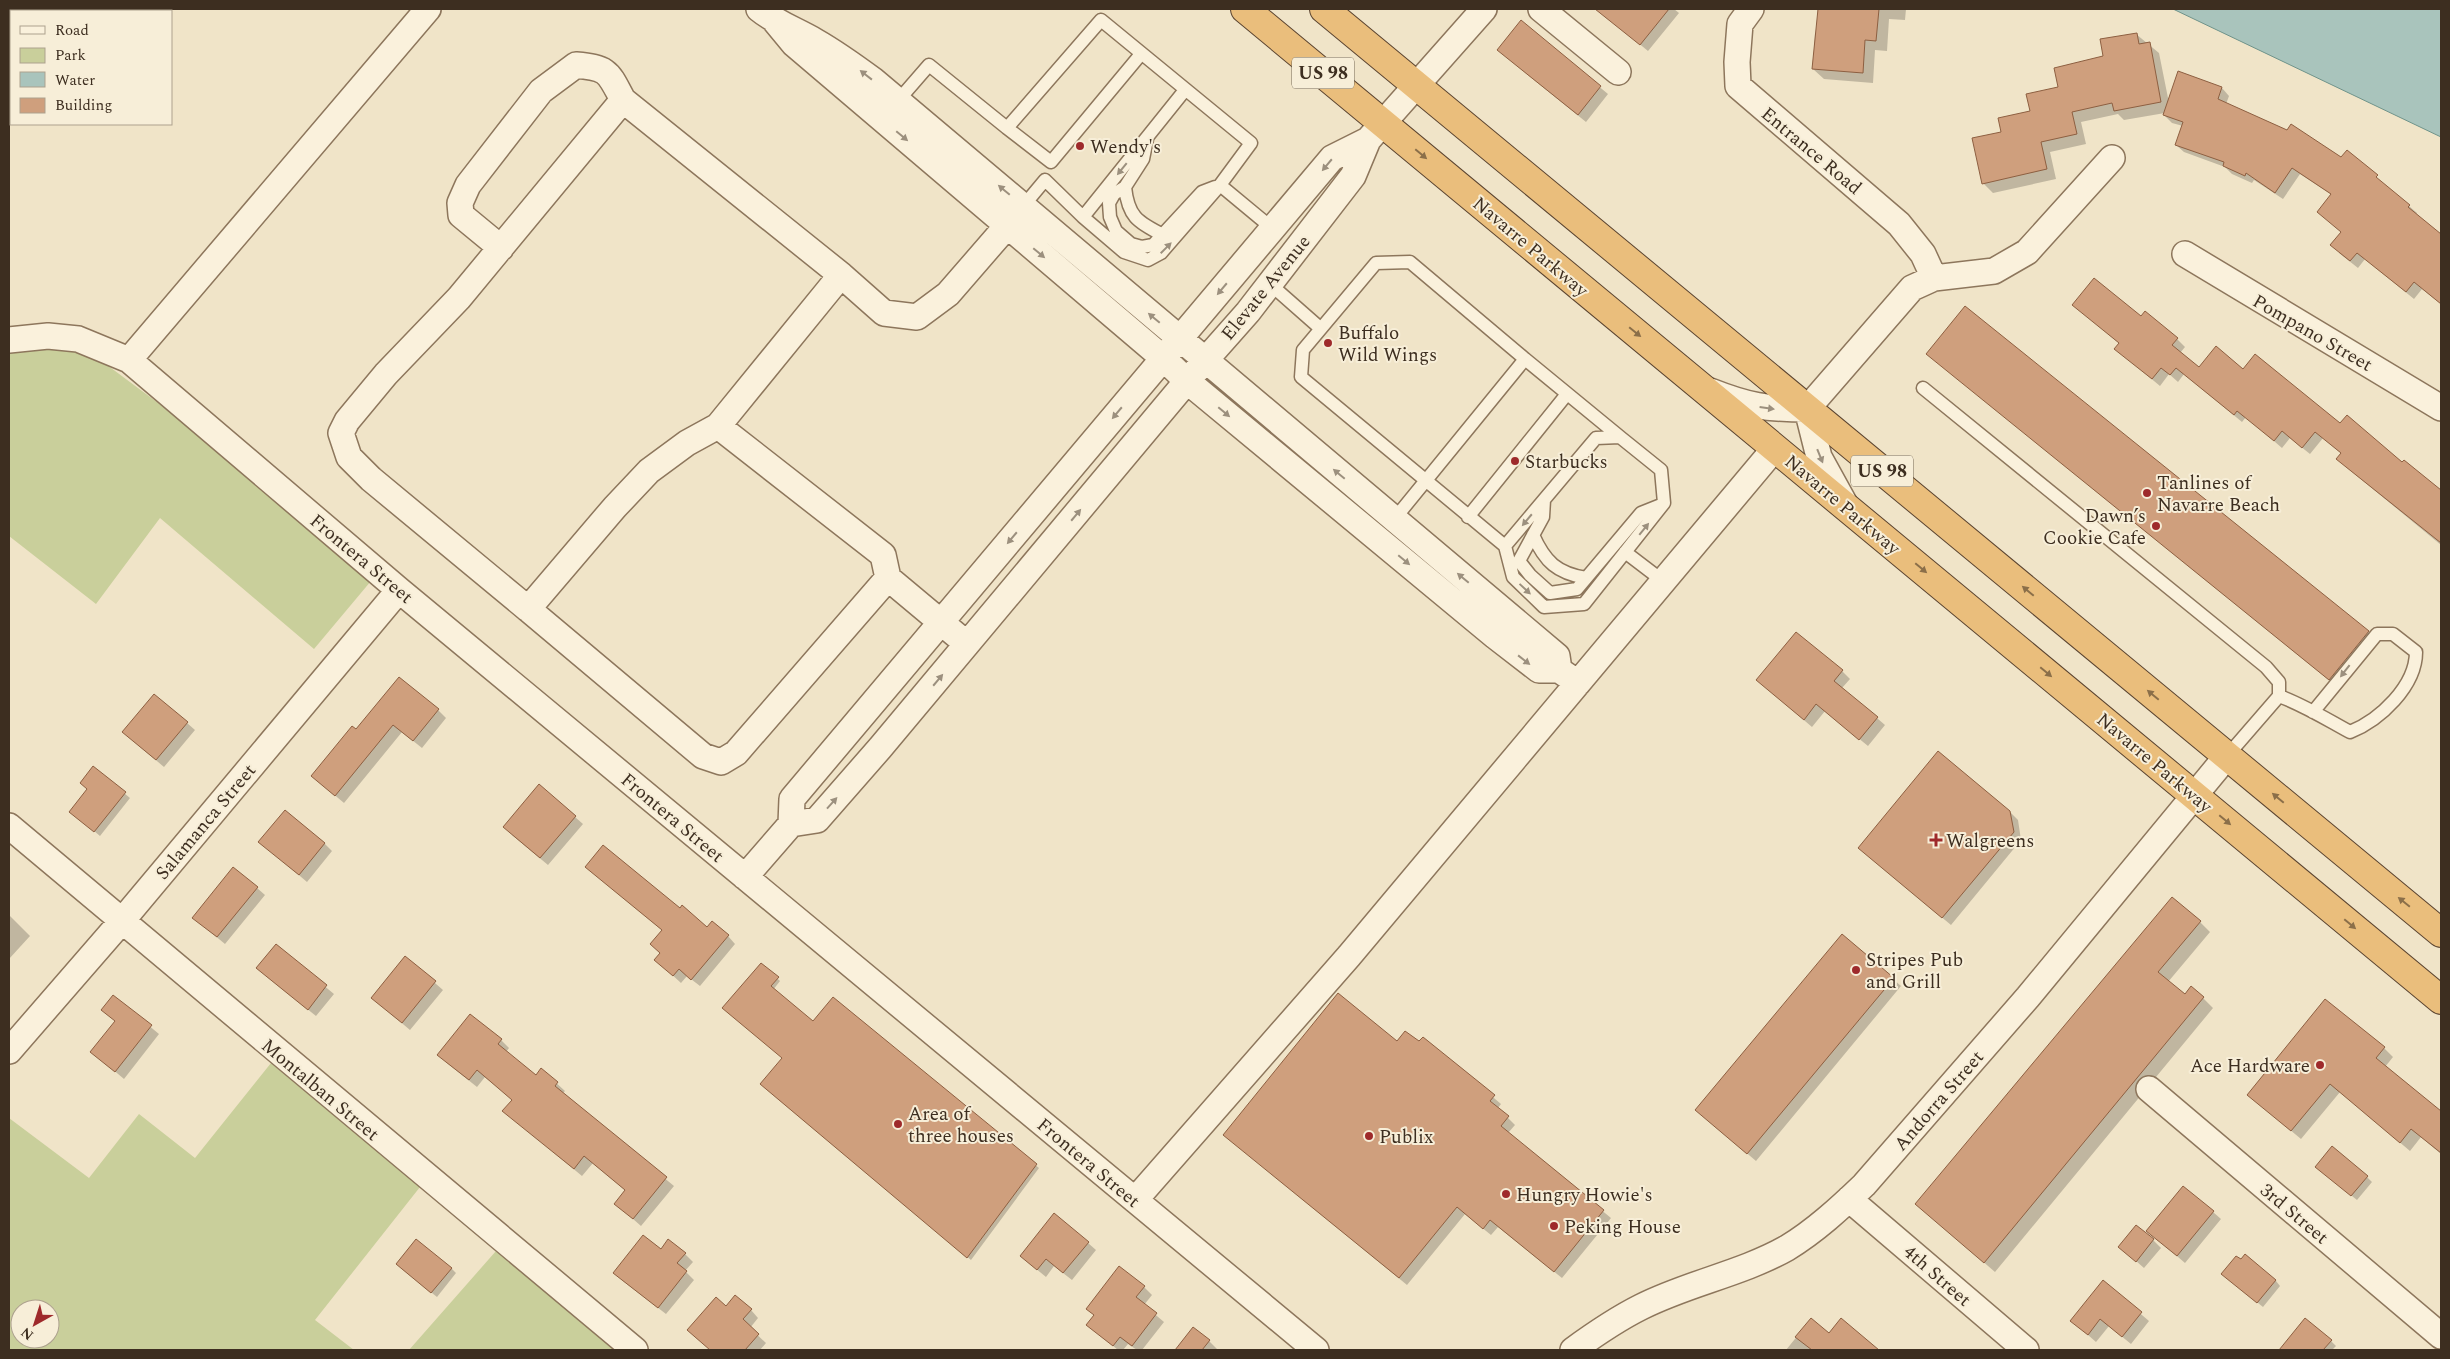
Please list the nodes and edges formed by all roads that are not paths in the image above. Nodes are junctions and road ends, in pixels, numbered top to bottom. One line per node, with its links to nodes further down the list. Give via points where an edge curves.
1 (428, 9): 37 (street)
2 (1245, 9): 15 (highway, Navarre Parkway / US 98)
3 (1324, 9): 10 (highway, US 98)
4 (1484, 9): 10 (street)
5 (1541, 9): 9 (street)
6 (1751, 9): 30 (street, Entrance Road, via 1740,24 1738,86 1900,224 1923,254)
7 (767, 15): 13 (street, via 848,61)
8 (1141, 54): 11 (lane); 14 (lane, via 1101,20); 18 (lane)
9 (1618, 72)
10 (1416, 85): 15 (street); 44 (highway, US 98)
11 (1185, 90): 16 (lane); 20 (lane, via 1251,142)
12 (623, 100): 27 (street); 27 (street, via 608,72 596,67 576,65 541,91 468,185 460,202 461,215); 29 (street)
13 (890, 110): 14 (lane, via 929,65); 22 (street, one-way to 13); 24 (street, one-way to 24)
14 (1007, 128): 18 (lane)
15 (1376, 132): 25 (street, one-way to 25, via 1332,158); 31 (street, Elevate Avenue, via 1353,176); 41 (highway, Navarre Parkway / US 98, one-way to 41)
16 (1148, 136): 21 (lane, via 1143,159); 23 (lane, one-way to 23)
17 (2112, 158): 30 (street, via 2028,252 1994,271)
18 (1051, 162): 19 (lane)
19 (1045, 180): 22 (lane); 23 (lane)
20 (1220, 185): 23 (lane, one-way to 20, via 1124,252 1148,260 1161,253); 25 (lane); 26 (lane, via 1202,192)
21 (1125, 187): 26 (lane, via 1128,208 1133,216); 26 (lane, via 1114,194 1109,203 1116,231 1131,244 1142,247 1153,245)
22 (1023, 207): 24 (lane); 33 (street, one-way to 22)
23 (1083, 217)
24 (1008, 226): 29 (street, via 948,294 917,317 884,313); 35 (street, one-way to 35)
25 (1273, 229): 33 (street, one-way to 33)
26 (1163, 235)
27 (501, 248): 62 (street, via 459,298 386,374 347,421 341,433 348,457 371,479)
28 (2185, 254): 43 (street, Pompano Street)
29 (841, 275): 45 (street)
30 (1934, 278): 44 (street, via 1912,288)
31 (1270, 284): 32 (lane); 38 (street, Elevate Avenue)
32 (1320, 328): 36 (lane, via 1376,263 1410,262); 48 (lane, via 1302,350 1301,377)
33 (1179, 339): 35 (street); 38 (street)
34 (9, 340): 37 (street, Frontera Street, via 48,336 78,339)
35 (1163, 358): 40 (street); 63 (street, one-way to 63)
36 (1526, 359): 42 (lane); 48 (lane)
37 (129, 360): 61 (street, Frontera Street)
38 (1205, 360): 40 (street, Elevate Avenue); 53 (street, one-way to 38)
39 (1923, 388): 66 (lane, via 2266,667 2280,682)
40 (1181, 389): 55 (street, one-way to 55); 64 (street, Elevate Avenue, one-way to 40)
41 (1704, 389): 44 (street, one-way to 44, via 1744,404 1770,409); 47 (highway, Navarre Parkway / US 98)
42 (1567, 394): 46 (lane); 52 (lane)
43 (2441, 408)
44 (1807, 409): 51 (street, one-way to 51, via 1819,457); 68 (highway, US 98, one-way to 44)
45 (718, 426): 58 (street, via 883,555); 62 (street, via 687,443 649,471)
46 (1620, 437): 49 (lane, via 1596,438); 50 (lane, via 1661,470)
47 (1775, 448): 51 (highway, Navarre Parkway / US 98); 60 (street)
48 (1425, 481): 52 (lane); 53 (lane)
49 (1544, 500): 54 (lane, via 1543,517); 56 (lane, one-way to 56)
50 (1664, 504): 57 (lane, one-way to 50); 59 (lane, via 1641,513)
51 (1846, 506): 69 (highway, Navarre Parkway / US 98, one-way to 69)
52 (1468, 516): 56 (lane)
53 (1394, 520): 55 (lane); 65 (street, one-way to 53, via 1557,656)
54 (1533, 535): 59 (lane, via 1542,556 1568,575); 59 (lane, via 1519,561 1530,576 1550,593 1576,589)
55 (1378, 539): 65 (street, one-way to 65, via 1530,664 1539,670)
56 (1505, 546): 57 (lane, one-way to 57, via 1513,577 1544,607 1584,604)
57 (1625, 552): 60 (lane)
58 (888, 578): 62 (street, via 736,753 721,762 703,756); 63 (street)
59 (1586, 578)
60 (1663, 581): 65 (street)
61 (399, 590): 72 (street, Frontera Street); 73 (street, Salamanca Street)
62 (528, 610)
63 (941, 622): 64 (street); 70 (street, via 792,799)
64 (967, 644): 70 (street, Elevate Avenue, one-way to 64, via 817,820)
65 (1568, 677): 79 (street, via 1349,956)
66 (2279, 696): 67 (lane); 68 (lane)
67 (2313, 712): 67 (lane, one-way to 67, via 2350,732 2363,727 2382,713 2416,666 2416,652 2393,634 2377,634)
68 (2228, 756): 69 (street, Andorra Street); 74 (highway, US 98, one-way to 68)
69 (2196, 795): 75 (highway, Navarre Parkway / US 98, one-way to 75); 78 (street, Andorra Street, via 2028,997)
70 (791, 824): 72 (street)
71 (9, 826): 73 (street, Montalban Street)
72 (745, 877): 79 (street, Frontera Street)
73 (121, 922): 76 (street, Salamanca Street); 81 (street, Montalban Street)
74 (2441, 933)
75 (2441, 1000)
76 (9, 1050)
77 (2149, 1089): 80 (street, 3rd Street)
78 (1849, 1199): 83 (street, Andorra Street, via 1823,1223 1786,1248 1744,1268 1642,1306); 84 (street, 4th Street)
79 (1135, 1200): 82 (street, Frontera Street)
80 (2441, 1336)
81 (635, 1350)
82 (1316, 1350)
83 (1573, 1350)
84 (2026, 1350)

